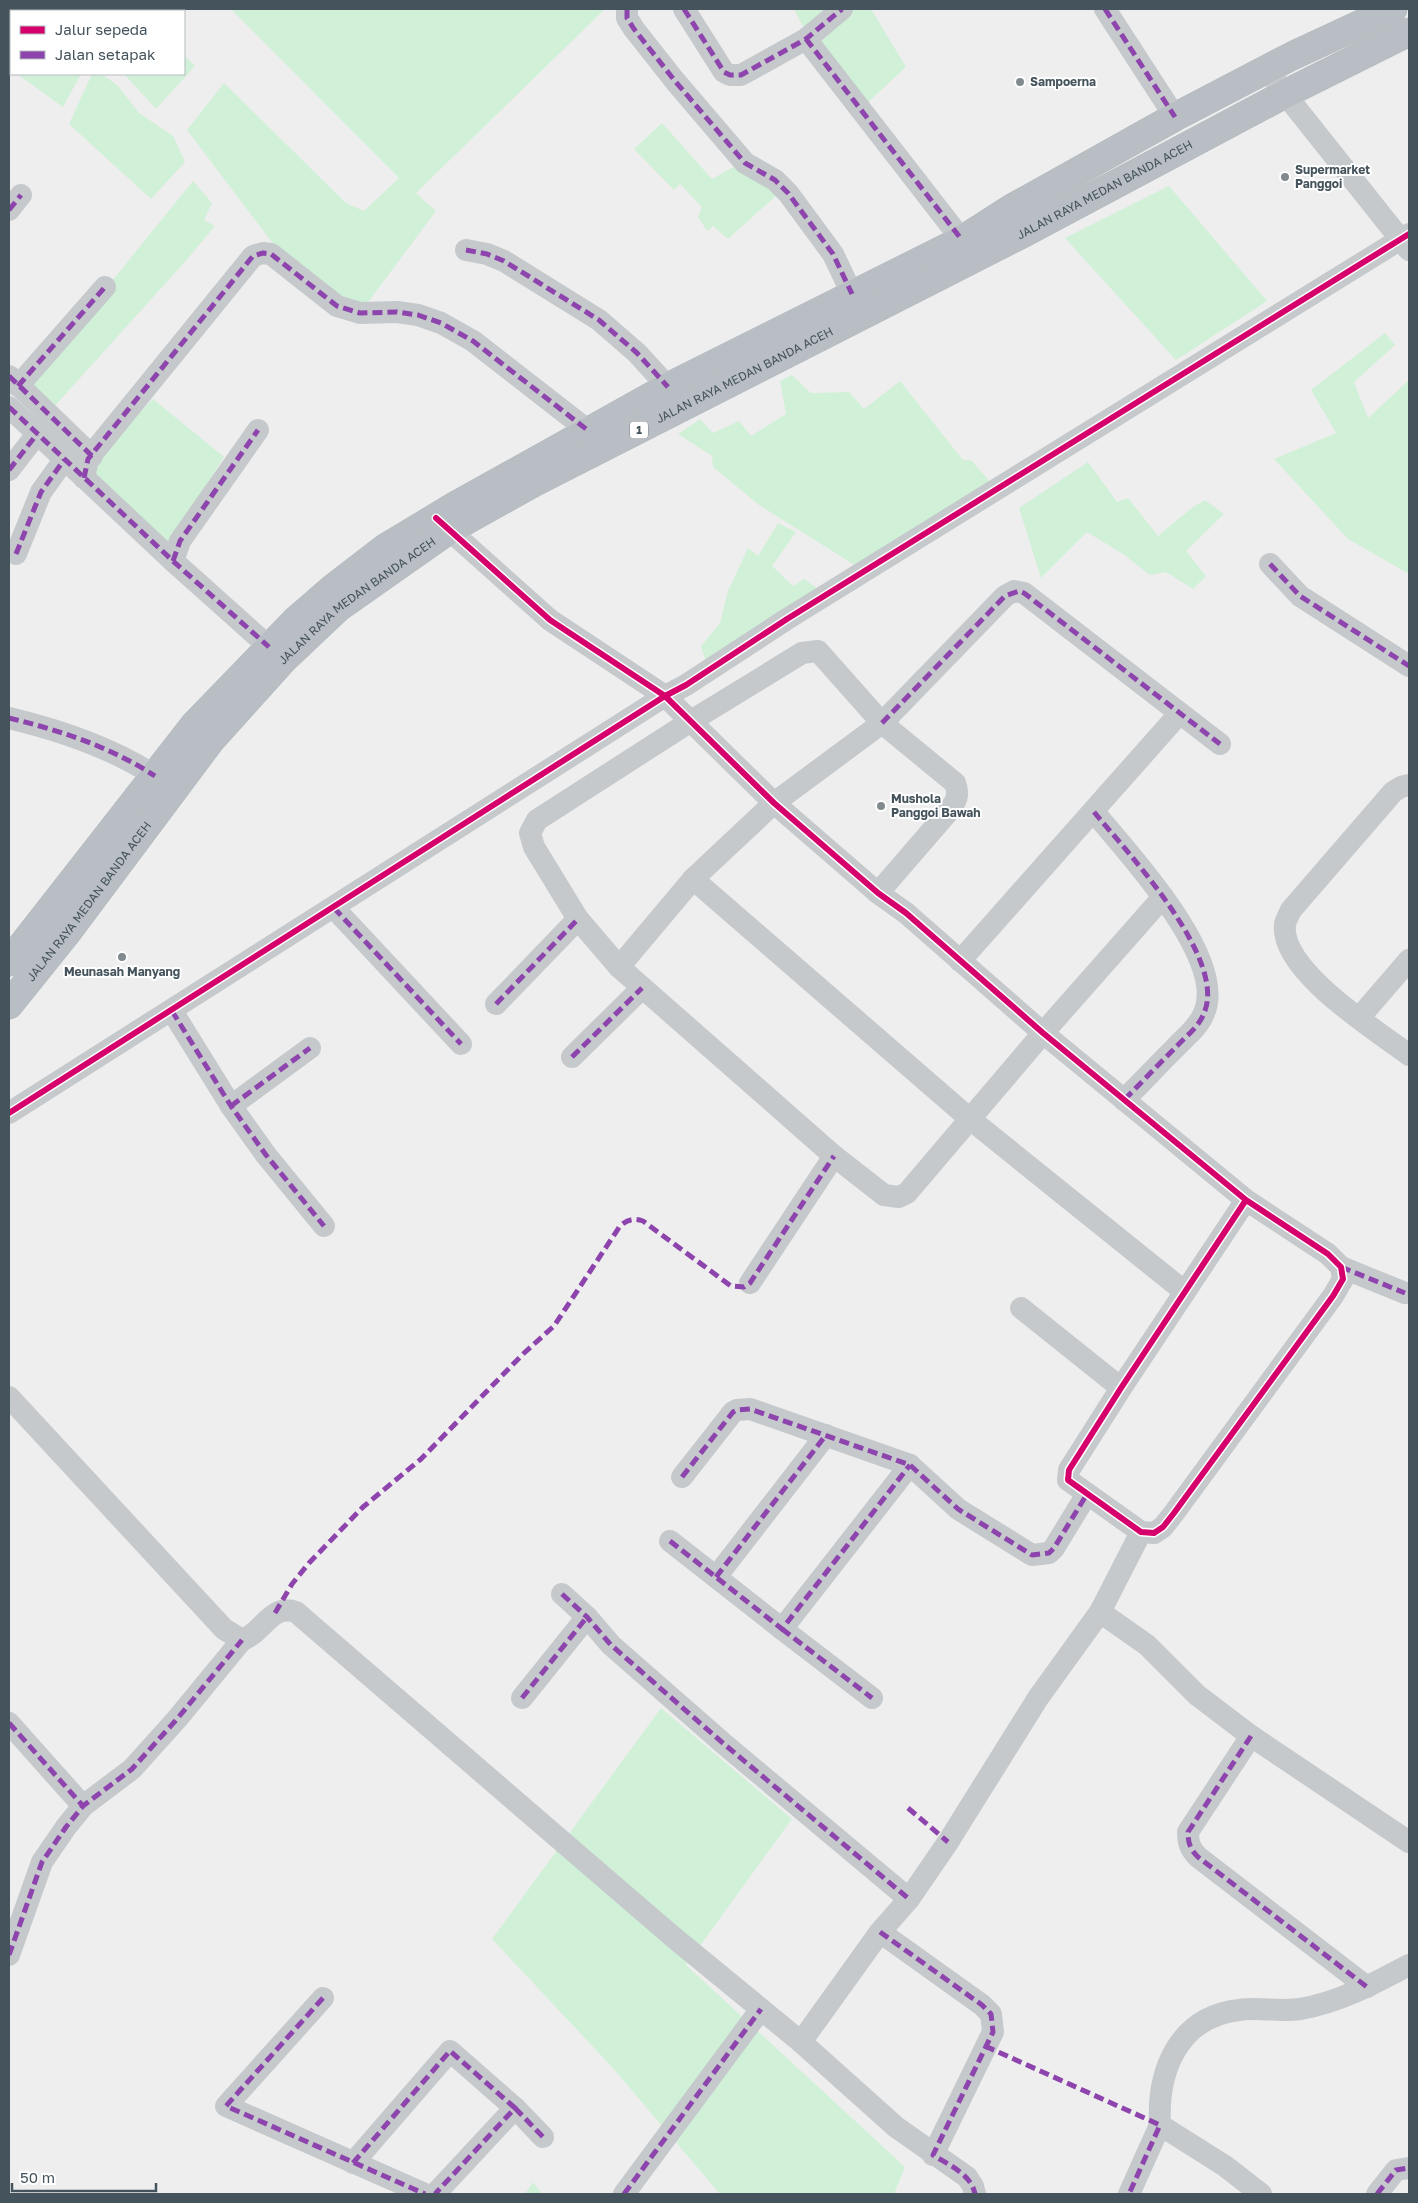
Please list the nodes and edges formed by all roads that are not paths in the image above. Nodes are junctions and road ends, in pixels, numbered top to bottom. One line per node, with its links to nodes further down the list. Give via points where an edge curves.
1 (627, 9): 15 (street, via 627,18 634,29 745,163 775,180 788,193 833,254)
2 (684, 9): 7 (street, via 724,72 730,75 741,75)
3 (842, 9): 7 (street)
4 (1105, 9): 10 (street)
5 (1393, 9): 8 (highway, JALAN RAYA MEDAN BANDA ACEH / 1)
6 (1409, 32): 9 (highway, JALAN RAYA MEDAN BANDA ACEH / 1)
7 (806, 38): 11 (street)
8 (1268, 69): 9 (street); 10 (highway, JALAN RAYA MEDAN BANDA ACEH / 1)
9 (1284, 94): 12 (street); 25 (highway, JALAN RAYA MEDAN BANDA ACEH / 1, via 1022,234 535,482)
10 (1175, 117): 11 (highway, JALAN RAYA MEDAN BANDA ACEH / 1, via 1012,208)
11 (962, 240): 15 (highway, JALAN RAYA MEDAN BANDA ACEH / 1)
12 (1406, 242): 31 (street)
13 (466, 250): 17 (street, via 504,261 599,320 637,353)
14 (105, 287): 16 (street)
15 (852, 294): 17 (highway, JALAN RAYA MEDAN BANDA ACEH / 1)
16 (14, 381): 23 (street)
17 (668, 387): 20 (highway, JALAN RAYA MEDAN BANDA ACEH / 1)
18 (9, 407): 21 (street)
19 (258, 430): 26 (street)
20 (590, 432): 23 (street, via 473,341 442,323 398,312 347,310 337,306 271,254 263,253 253,256); 25 (highway, JALAN RAYA MEDAN BANDA ACEH / 1, via 519,470)
21 (36, 434): 22 (street); 24 (street)
22 (64, 460): 23 (street); 27 (street, via 41,492)
23 (87, 465): 26 (street)
24 (9, 470)
25 (443, 524): 29 (highway, JALAN RAYA MEDAN BANDA ACEH / 1, via 384,548 333,588); 31 (street, via 550,620); 36 (highway, JALAN RAYA MEDAN BANDA ACEH / 1, via 338,608)
26 (176, 551): 29 (street)
27 (16, 554)
28 (1270, 564): 30 (street, via 1300,596)
29 (269, 647): 36 (highway, JALAN RAYA MEDAN BANDA ACEH / 1)
30 (1409, 666)
31 (665, 696): 34 (street); 46 (street)
32 (1179, 714): 35 (street, via 1019,590 1005,596); 37 (street); 41 (street)
33 (9, 718): 38 (street, via 53,728 136,763)
34 (691, 721): 35 (street, via 802,654 818,651); 40 (street); 48 (street, via 537,820 530,833 534,847)
35 (882, 723): 40 (street); 43 (street, via 955,783 958,792 957,800 948,812)
36 (203, 732): 38 (highway, JALAN RAYA MEDAN BANDA ACEH / 1); 47 (highway, JALAN RAYA MEDAN BANDA ACEH / 1)
37 (1220, 744)
38 (155, 776): 44 (highway, JALAN RAYA MEDAN BANDA ACEH / 1)
39 (1409, 785): 57 (street, via 1393,792 1291,910 1285,923 1286,937 1303,970)
40 (774, 803): 42 (street); 43 (street)
41 (1094, 812): 45 (street); 50 (street)
42 (693, 879): 52 (street); 66 (street)
43 (878, 894): 50 (street, via 906,913)
44 (60, 897): 47 (highway); 51 (highway, JALAN RAYA MEDAN BANDA ACEH / 1)
45 (1163, 897): 58 (street); 63 (street, via 1198,954 1208,993 1207,1006 1199,1023)
46 (334, 908): 56 (street); 59 (street)
47 (83, 911): 55 (highway, JALAN RAYA MEDAN BANDA ACEH / 1)
48 (578, 919): 52 (street); 54 (street)
49 (1409, 960): 57 (street)
50 (960, 961): 58 (street)
51 (9, 962)
52 (619, 967): 53 (street)
53 (642, 988): 62 (street); 67 (street)
54 (496, 1004)
55 (9, 1005)
56 (172, 1011): 64 (street); 65 (street)
57 (1359, 1018): 61 (street)
58 (1043, 1033): 63 (street); 66 (street)
59 (461, 1044)
60 (310, 1048): 64 (street)
61 (1409, 1055)
62 (572, 1057)
63 (1124, 1100): 68 (street)
64 (231, 1106): 69 (street)
65 (9, 1113)
66 (970, 1119): 67 (street, via 907,1193 899,1197 884,1194); 72 (street)
67 (834, 1156): 71 (street)
68 (1246, 1200): 70 (street, via 1328,1254); 72 (street)
69 (324, 1226)
70 (1341, 1267): 73 (street); 81 (street, via 1342,1279 1333,1296 1174,1513 1154,1534)
71 (750, 1283)
72 (1185, 1292): 75 (street)
73 (1405, 1293)
74 (1021, 1308): 75 (street)
75 (1121, 1388): 80 (street, via 1069,1470 1068,1480)
76 (9, 1397): 88 (street, via 224,1629)
77 (826, 1436): 78 (street); 79 (street, via 750,1409 737,1410); 83 (street)
78 (910, 1465): 80 (street, via 958,1509 1032,1555 1049,1553 1054,1548); 87 (street)
79 (682, 1477)
80 (1087, 1494): 81 (street)
81 (1141, 1532): 85 (street)
82 (670, 1541): 83 (street)
83 (716, 1577): 87 (street)
84 (562, 1594): 86 (street)
85 (1100, 1612): 92 (street, via 1147,1645 1197,1695); 95 (street, via 1038,1698)
86 (588, 1618): 89 (street); 95 (street, via 618,1651 724,1744)
87 (782, 1629): 90 (street)
88 (242, 1640): 93 (street, via 132,1769); 101 (street, via 251,1637 275,1613 281,1610 296,1612)
89 (522, 1698)
90 (872, 1698)
91 (9, 1723): 93 (street)
92 (1251, 1736): 94 (street); 99 (street, via 1188,1832 1190,1849)
93 (83, 1806): 97 (street, via 42,1862)
94 (1409, 1842)
95 (909, 1899): 96 (street)
96 (880, 1932): 102 (street); 106 (street, via 992,2014 993,2032)
97 (9, 1955)
98 (1409, 1965): 99 (street)
99 (1367, 1987): 104 (street, via 1299,2009 1226,2012 1210,2017 1190,2030 1175,2048 1166,2069 1159,2109)
100 (323, 1998): 107 (street, via 226,2106)
101 (761, 2009): 102 (street); 111 (street)
102 (801, 2042): 106 (street, via 896,2127)
103 (515, 2108): 105 (street); 107 (street, via 450,2051); 110 (street)
104 (1160, 2125): 113 (street); 114 (street, via 1225,2166)
105 (543, 2137)
106 (933, 2155): 112 (street, via 967,2177)
107 (353, 2163): 109 (street)
108 (1409, 2168): 115 (street, via 1396,2170)
109 (425, 2194)
110 (436, 2194)
111 (624, 2194)
112 (975, 2194)
113 (1129, 2194)
114 (1261, 2194)
115 (1377, 2194)

